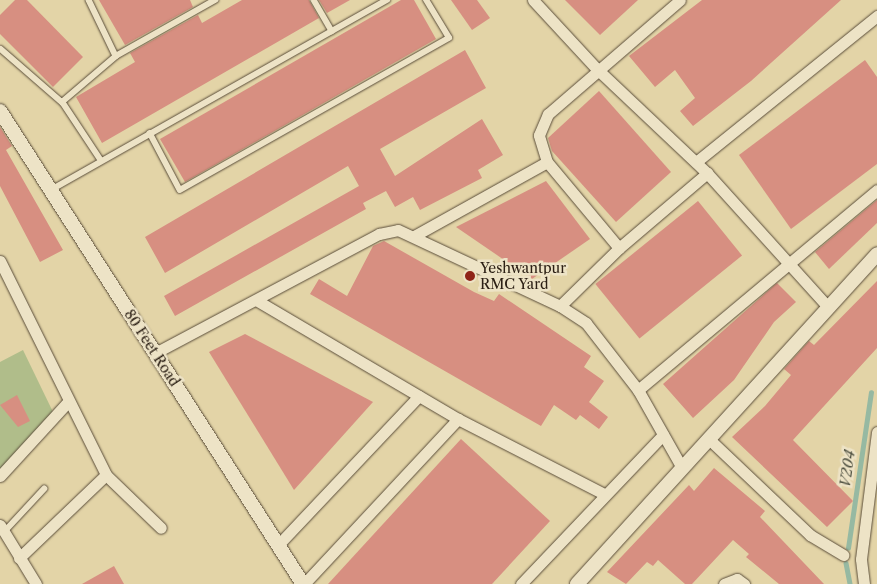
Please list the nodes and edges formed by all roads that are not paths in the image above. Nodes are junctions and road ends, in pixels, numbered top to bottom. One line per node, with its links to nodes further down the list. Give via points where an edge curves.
1 (89, 0): 13 (lane)
2 (215, 0): 8 (lane)
3 (314, 0): 10 (lane)
4 (387, 0): 10 (lane)
5 (426, 0): 17 (lane, via 450,38 180,190)
6 (533, 0): 14 (street)
7 (680, 0): 14 (street)
8 (206, 2): 13 (lane)
9 (874, 19): 11 (street); 20 (street)
10 (332, 31): 17 (lane)
11 (877, 32)
12 (1, 49): 15 (lane)
13 (116, 56): 15 (lane)
14 (597, 69): 19 (street, via 548,114 538,135); 20 (street)
15 (62, 102): 18 (lane)
16 (0, 111): 22 (street, 80 Feet Road)
17 (150, 133): 18 (lane)
18 (101, 161): 22 (lane)
19 (547, 162): 24 (street); 25 (street)
20 (696, 162): 21 (street)
21 (707, 173): 25 (street); 28 (street)
22 (51, 190): 32 (street, 80 Feet Road)
23 (877, 190): 28 (street)
24 (414, 236): 29 (street, via 398,230 379,234); 30 (street)
25 (619, 248): 30 (street)
26 (877, 254): 31 (street)
27 (0, 261): 35 (street)
28 (786, 263): 31 (street); 33 (street)
29 (256, 300): 32 (street); 34 (street)
30 (560, 306): 33 (street, via 586,323)
31 (827, 306): 39 (street)
32 (155, 353): 47 (street, 80 Feet Road)
33 (638, 390): 38 (street)
34 (419, 396): 36 (street); 47 (street)
35 (67, 403): 41 (street); 42 (street)
36 (458, 419): 44 (street); 51 (street)
37 (877, 432): 56 (street, via 862,558)
38 (663, 435): 40 (street); 44 (street)
39 (712, 441): 40 (street); 48 (street, via 810,535)
40 (681, 466): 53 (street)
41 (106, 475): 46 (street); 49 (street)
42 (0, 476)
43 (44, 490): 45 (lane)
44 (604, 494): 52 (street)
45 (2, 528): 49 (street)
46 (161, 528)
47 (278, 545): 51 (street, 80 Feet Road)
48 (843, 555)
49 (19, 558): 50 (street)
50 (36, 584)
51 (304, 584)
52 (521, 584)
53 (577, 584)
54 (724, 584): 55 (street, via 737,579)
55 (744, 584)
56 (864, 584)

